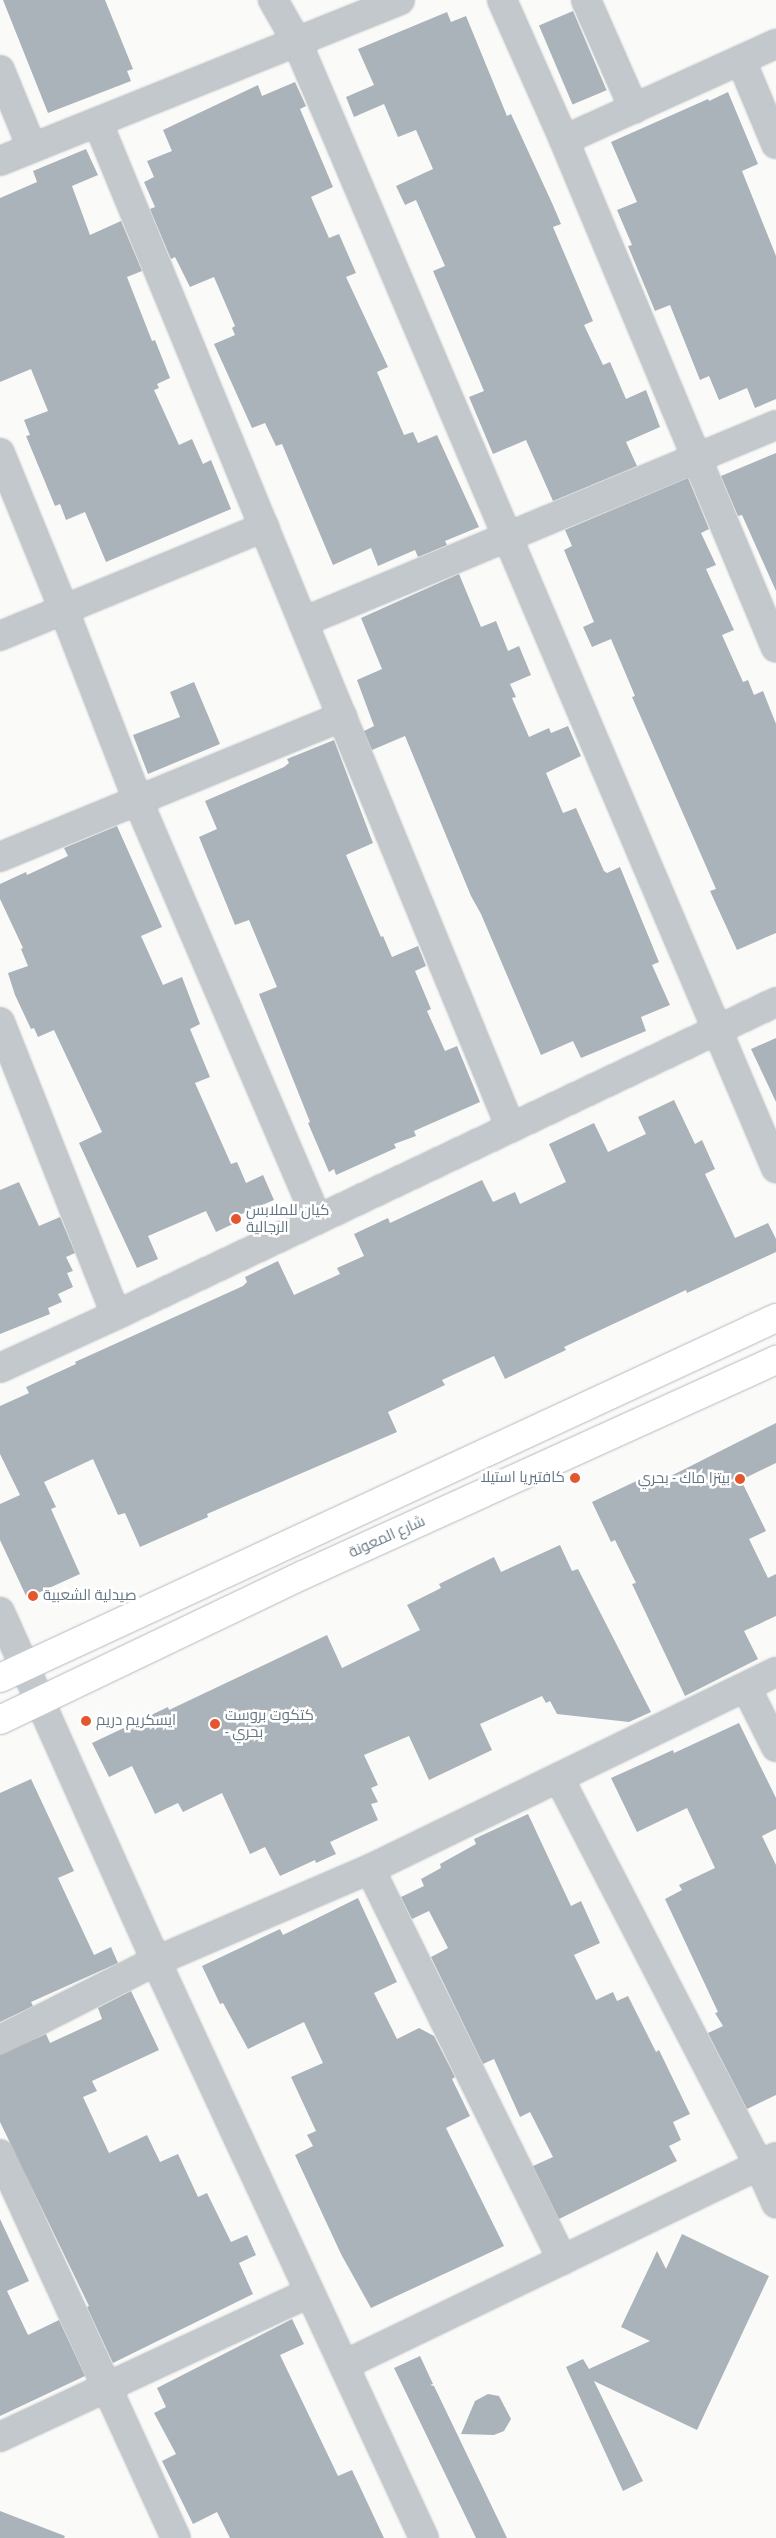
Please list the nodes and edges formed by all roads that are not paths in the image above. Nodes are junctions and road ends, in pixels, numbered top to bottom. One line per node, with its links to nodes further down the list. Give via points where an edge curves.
1 (273, 0): 5 (street)
2 (400, 0): 5 (street)
3 (502, 0): 11 (street)
4 (586, 0): 9 (street)
5 (297, 42): 10 (street); 19 (street)
6 (776, 44): 7 (street)
7 (741, 60): 9 (street); 12 (street)
8 (0, 70): 13 (street)
9 (634, 109): 11 (street)
10 (98, 123): 13 (street); 18 (street)
11 (564, 140): 17 (street)
12 (776, 144)
13 (32, 148): 14 (street)
14 (0, 162)
15 (776, 424): 17 (street)
16 (0, 454): 20 (street)
17 (695, 458): 19 (street); 23 (street)
18 (264, 528): 20 (street); 21 (street)
19 (507, 538): 21 (street); 29 (street)
20 (64, 610): 22 (street); 25 (street)
21 (303, 622): 24 (street)
22 (0, 636)
23 (776, 648)
24 (342, 717): 25 (street); 30 (street)
25 (138, 801): 26 (street); 32 (street)
26 (0, 857)
27 (776, 1002): 29 (street)
28 (0, 1022): 33 (street)
29 (716, 1032): 30 (street); 31 (street)
30 (510, 1126): 32 (street)
31 (776, 1168)
32 (317, 1219): 33 (street)
33 (116, 1315): 36 (street)
34 (776, 1318): 38 (highway)
35 (776, 1360): 42 (highway, شارع المعونة, via 303,1575)
36 (0, 1368)
37 (0, 1612): 38 (street)
38 (26, 1666): 40 (highway); 42 (street)
39 (776, 1672): 41 (street)
40 (0, 1678)
41 (746, 1686): 44 (street); 45 (street)
42 (39, 1702): 43 (highway, شارع المعونة); 47 (street)
43 (0, 1720)
44 (776, 1747)
45 (559, 1778): 46 (street); 50 (street)
46 (370, 1869): 47 (street); 52 (street)
47 (156, 1961): 48 (street); 53 (street)
48 (0, 2040)
49 (0, 2154): 55 (street)
50 (768, 2161): 51 (street); 52 (street)
51 (776, 2203)
52 (562, 2260): 54 (street)
53 (309, 2293): 54 (street); 55 (street)
54 (344, 2364): 58 (street)
55 (108, 2389): 56 (street); 57 (street)
56 (0, 2437)
57 (176, 2538)
58 (424, 2538)

